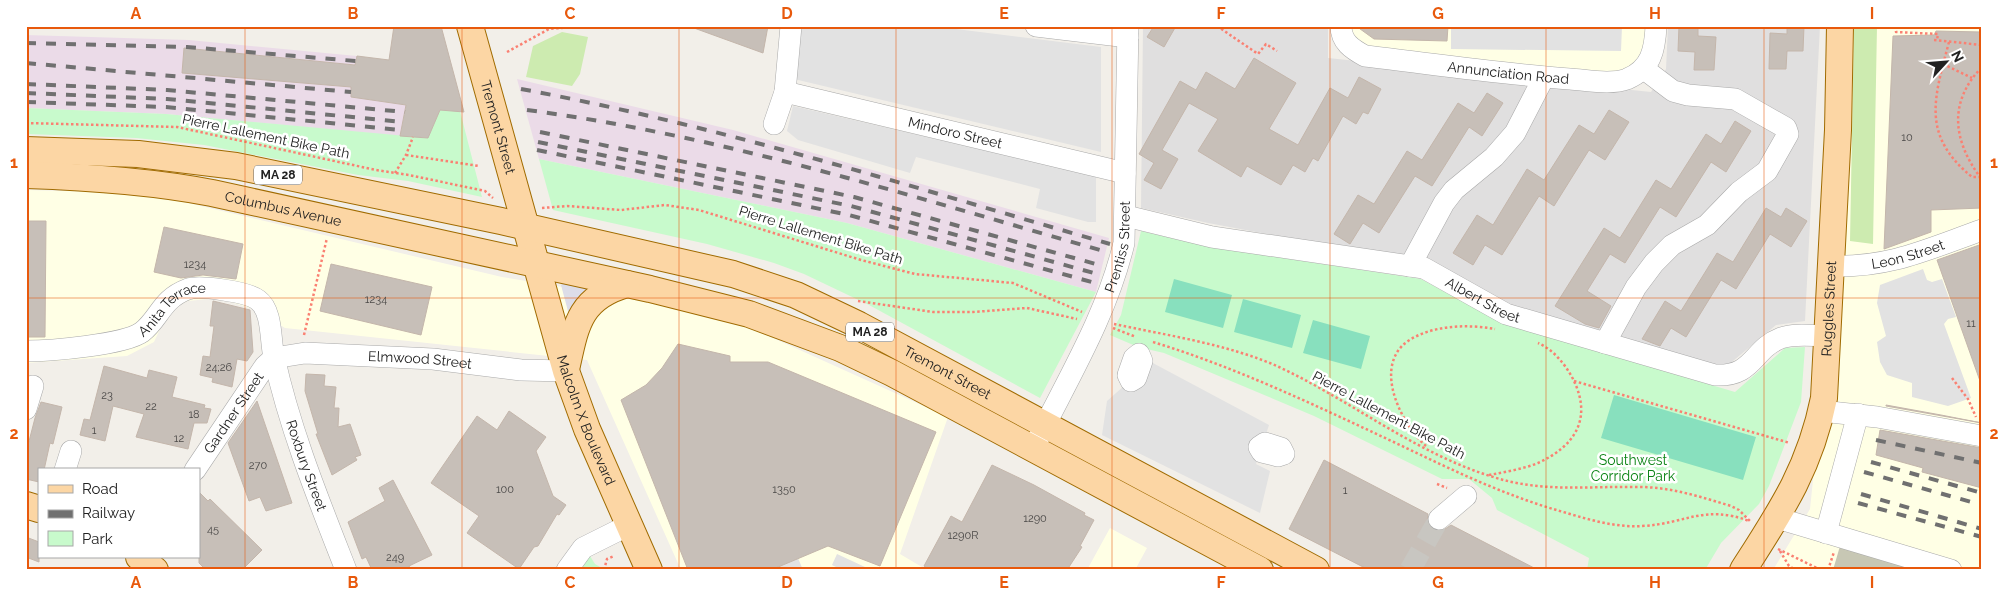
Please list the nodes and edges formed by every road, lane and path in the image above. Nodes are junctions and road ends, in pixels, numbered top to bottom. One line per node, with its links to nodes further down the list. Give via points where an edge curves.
1 (470, 26): 33 (main road, Tremont Street)
2 (583, 26): 14 (path, via 549,29)
3 (792, 26): 20 (street)
4 (1036, 26): 10 (street)
5 (1217, 26): 13 (path, via 1258,54 1266,44)
6 (1341, 26): 18 (street, Annunciation Road, via 1349,47 1365,56)
7 (1656, 26): 17 (street, via 1653,56)
8 (1840, 26): 38 (main road, Ruggles Street)
9 (1896, 26): 11 (path, via 1896,32 1938,34 1936,40)
10 (1128, 32): 28 (street, Prentiss Street)
11 (1949, 42): 12 (path); 15 (path)
12 (1982, 45)
13 (1276, 51)
14 (507, 52)
15 (1943, 64): 19 (path); 30 (path, via 1938,81 1936,114 1940,141 1972,178)
16 (1982, 67): 19 (path)
17 (1644, 69): 18 (street, Annunciation Road, via 1626,79 1608,81); 48 (street, via 1673,91 1743,102 1786,128 1788,134 1767,171 1739,192 1707,225 1672,245 1654,262)
18 (1544, 77): 37 (street, via 1515,133 1494,157 1454,190)
19 (1972, 78): 30 (path, via 1961,105 1958,130 1964,153)
20 (785, 92): 22 (street); 28 (street, Mindoro Street)
21 (26, 123): 27 (path, Pierre Lallement Bike Path, via 178,127)
22 (774, 124)
23 (413, 137): 25 (path)
24 (26, 150): 33 (main road, MA 28, via 138,154 236,166)
25 (406, 155): 26 (path); 27 (path)
26 (479, 166)
27 (395, 172): 31 (path, Pierre Lallement Bike Path, via 485,192)
28 (1125, 173): 32 (street, Prentiss Street)
29 (26, 174): 36 (main road, Columbus Avenue / MA 28, via 118,179 185,188)
30 (1981, 177)
31 (495, 200)
32 (1126, 216): 37 (street, Albert Street, via 1212,237); 60 (street, Prentiss Street, via 1124,243 1099,321)
33 (534, 218): 36 (main road, Tremont Street); 41 (path, Pierre Lallement Bike Path, via 567,206 621,210 664,205 699,210 915,274 1014,283 1079,309); 60 (main road, Tremont Street / MA 28, via 796,295 859,326)
34 (1982, 230): 38 (street, Leon Street, via 1883,264)
35 (327, 238): 50 (path)
36 (537, 265): 39 (main road, Tremont Street / MA 28); 52 (main road, Malcolm X Boulevard)
37 (1410, 266): 48 (street, Albert Street, via 1436,273 1506,314)
38 (1831, 266): 44 (main road, Ruggles Street)
39 (627, 284): 52 (main road, via 600,294 584,310 575,329); 60 (main road, Tremont Street / MA 28, via 749,314 794,329)
40 (853, 300): 42 (path, via 933,312 1027,308)
41 (1088, 316)
42 (1080, 320)
43 (1503, 331): 62 (path, via 1481,326 1426,333 1407,342 1397,354 1392,373 1392,394 1401,415)
44 (1828, 336): 48 (street, Albert Street, via 1782,337 1738,372 1728,376); 57 (main road, Ruggles Street)
45 (1143, 339): 62 (path, Pierre Lallement Bike Path, via 1107,325 1231,351 1278,367)
46 (1152, 342): 66 (path, via 1196,355 1260,382)
47 (1534, 342): 54 (path, via 1555,354)
48 (1605, 343)
49 (26, 351): 51 (street, Anita Terrace, via 124,341 143,332 168,299 189,289 206,288 244,294 259,300 268,316)
50 (299, 354): 51 (street, Elmwood Street); 52 (street, Elmwood Street, via 433,359 521,370)
51 (274, 358): 63 (street, Gardner Street, via 265,366); 77 (street, Roxbury Street, via 302,451)
52 (566, 371): 71 (main road, Malcolm X Boulevard, via 587,429)
53 (1952, 378): 59 (path, via 1968,399)
54 (1574, 381): 61 (path); 65 (path, via 1582,404 1582,418 1576,432 1562,448 1537,463)
55 (33, 386): 56 (street)
56 (26, 409)
57 (1822, 411): 58 (street); 69 (main road, Ruggles Street, via 1805,465)
58 (1858, 414): 59 (street); 72 (street)
59 (1979, 427)
60 (1039, 437): 81 (main road, Tremont Street / MA 28); 82 (main road, Tremont Street / MA 28)
61 (1792, 443)
62 (1430, 450): 64 (path, Pierre Lallement Bike Path)
63 (196, 468)
64 (1475, 471): 65 (path, Pierre Lallement Bike Path); 66 (path)
65 (1488, 476): 66 (path, Pierre Lallement Bike Path, via 1555,488 1672,490 1732,506 1749,521 1711,513 1656,525 1620,525)
66 (1469, 487): 70 (street)
67 (26, 505): 68 (main road)
68 (38, 509)
69 (1777, 518): 72 (street); 83 (main road, Ruggles Street)
70 (1439, 519)
71 (629, 525): 78 (street, via 583,548); 80 (main road, Malcolm X Boulevard)
72 (1831, 539): 75 (street); 86 (path)
73 (614, 556): 79 (path, via 608,559)
74 (140, 558): 76 (main road)
75 (1944, 569)
76 (154, 570)
77 (346, 570)
78 (567, 570)
79 (604, 570)
80 (649, 570)
81 (1260, 570)
82 (1316, 570)
83 (1743, 570)
84 (1796, 570): 85 (path, via 1779,550)
85 (1821, 570)
86 (1828, 570)

